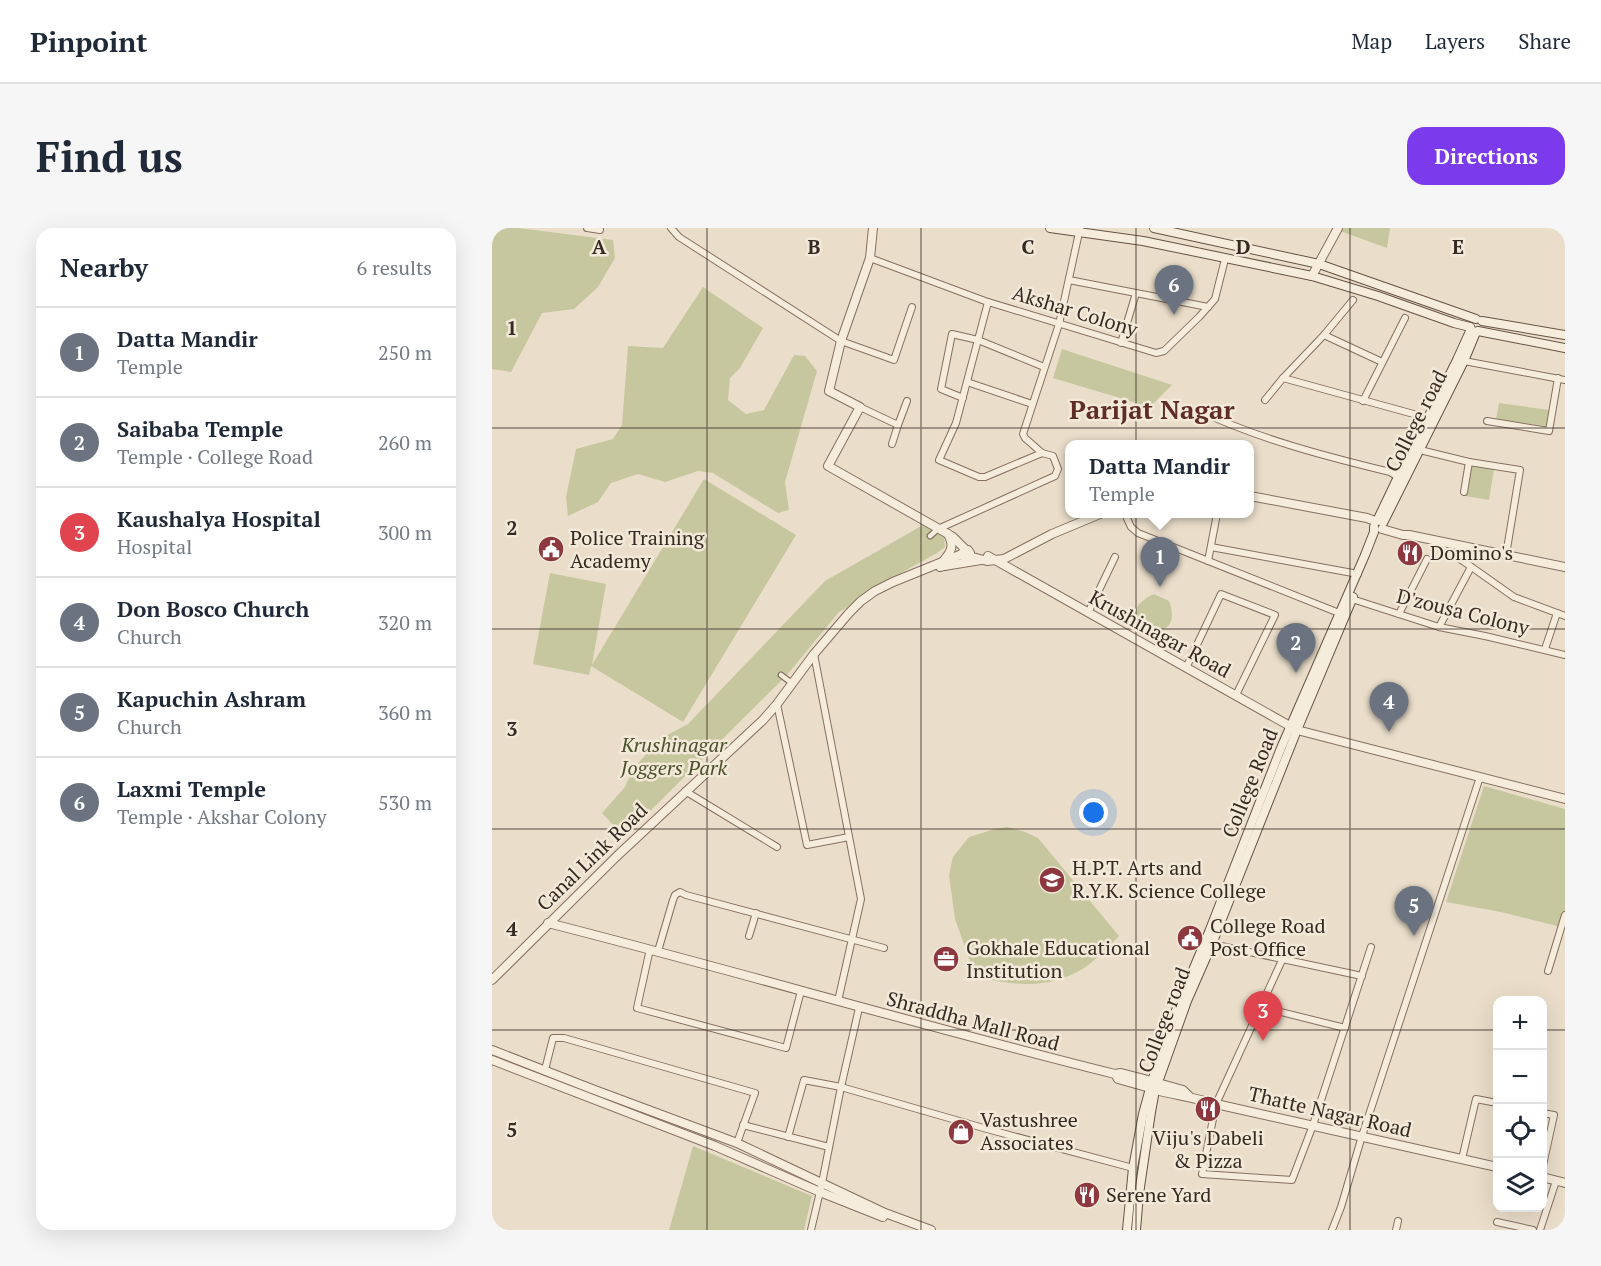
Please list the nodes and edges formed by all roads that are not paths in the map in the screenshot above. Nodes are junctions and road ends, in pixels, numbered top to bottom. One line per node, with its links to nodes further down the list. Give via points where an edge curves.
1 (587, 228): 7 (street)
2 (671, 228): 26 (street, via 679,237)
3 (873, 228): 9 (street)
4 (1050, 228): 8 (main road)
5 (1154, 228): 11 (main road)
6 (1338, 228): 11 (street)
7 (600, 230)
8 (1079, 230): 10 (main road); 13 (street)
9 (870, 258): 16 (street, Akshar Colony); 26 (street)
10 (1225, 259): 12 (main road); 18 (street, Akshar Colony, via 1215,298)
11 (1318, 264): 12 (street); 20 (main road)
12 (1312, 276): 22 (main road)
13 (1069, 280): 14 (street); 21 (street)
14 (1136, 293): 18 (street); 27 (street)
15 (1353, 300): 23 (street)
16 (988, 302): 21 (street, Akshar Colony); 25 (street)
17 (912, 307): 26 (street, via 894,360)
18 (1208, 307): 27 (street, Akshar Colony, via 1164,351 1156,353)
19 (1405, 318): 30 (street)
20 (1479, 320): 22 (main road, via 1470,322); 24 (main road)
21 (1059, 324): 27 (street, Akshar Colony); 31 (street)
22 (1474, 330): 28 (main road); 29 (main road, College road); 42 (main road, College Road)
23 (1324, 335): 30 (street); 32 (street)
24 (1565, 335)
25 (978, 340): 31 (street); 34 (street); 35 (street, via 952,334 941,389)
26 (841, 342): 40 (street, via 829,391)
27 (1121, 343)
28 (1565, 348)
29 (1464, 361): 33 (street); 46 (main road, College road)
30 (1382, 362): 38 (street)
31 (1044, 367): 39 (street)
32 (1283, 378): 36 (street); 38 (street)
33 (1561, 379): 43 (street, via 1550,431)
34 (968, 382): 35 (street); 39 (street)
35 (963, 398): 47 (street, via 939,460 985,477)
36 (1265, 400)
37 (907, 401): 44 (street)
38 (1363, 401): 42 (street)
39 (1032, 404): 47 (street, via 1023,434)
40 (860, 407): 44 (street); 56 (street, via 828,466)
41 (1197, 410): 49 (street, via 1253,433)
42 (1428, 418): 49 (main road, College Road)
43 (1487, 421)
44 (898, 425): 45 (street)
45 (892, 444)
46 (1420, 450): 48 (street); 55 (main road, College road)
47 (1042, 453): 56 (street, via 1053,456 1058,469 1055,476)
48 (1469, 462): 50 (street); 62 (street, via 1520,470)
49 (1398, 477): 55 (main road, College Road)
50 (1464, 492)
51 (1254, 497): 55 (street, via 1367,518)
52 (1089, 518): 64 (street, Canal Link Road, via 1004,559)
53 (1127, 518): 66 (street, via 1138,533)
54 (1216, 518): 60 (street)
55 (1378, 525): 59 (street); 70 (main road, College Road); 71 (main road, College road)
56 (938, 529): 57 (street); 58 (street)
57 (930, 536)
58 (950, 537): 61 (street); 67 (street, via 951,552)
59 (1433, 540): 62 (street); 68 (street)
60 (1211, 547): 66 (street); 70 (street)
61 (966, 553): 64 (street); 67 (street)
62 (1506, 555): 69 (street)
63 (1115, 557): 72 (street)
64 (988, 559): 67 (street, Canal Link Road); 72 (street, Krushinagar Road)
65 (1427, 559): 75 (street)
66 (1208, 561): 73 (street)
67 (942, 565): 79 (street, Canal Link Road, via 875,591 849,613)
68 (1471, 567): 74 (street, via 1514,597); 77 (street)
69 (1565, 567)
70 (1358, 574): 73 (main road, College Road)
71 (1352, 599): 75 (street, D'zousa Colony); 86 (main road, College road)
72 (1088, 613): 81 (street, Krushinagar Road)
73 (1339, 613): 86 (main road, College Road)
74 (1557, 613): 76 (street); 78 (street)
75 (1399, 614): 77 (street, D'zousa Colony)
76 (1565, 616)
77 (1439, 627): 78 (street, D'zousa Colony)
78 (1545, 649): 80 (street, D'zousa Colony)
79 (814, 654): 83 (street, Canal Link Road); 90 (street)
80 (1565, 655)
81 (1186, 668): 84 (street, Krushinagar Road); 84 (street, via 1221,594 1275,615)
82 (781, 675): 83 (street)
83 (793, 684): 85 (street, Canal Link Road)
84 (1236, 694): 86 (street, Krushinagar Road)
85 (777, 704): 88 (street, Canal Link Road); 90 (street, via 807,845)
86 (1294, 728): 87 (street, Krushinagar Road); 97 (main road, College road); 113 (main road, College Road, via 1281,748 1172,1020)
87 (1480, 777): 89 (street, Krushinagar Road); 121 (street)
88 (686, 791): 91 (street); 94 (street, Canal Link Road)
89 (1565, 799)
90 (849, 837): 96 (street, via 861,899)
91 (777, 847)
92 (756, 913): 95 (street); 96 (street); 100 (street, via 680,892 675,895)
93 (1565, 915): 102 (street)
94 (548, 923): 100 (street); 104 (street, Canal Link Road)
95 (749, 936)
96 (852, 939): 99 (street); 106 (street)
97 (1212, 944): 101 (street); 113 (main road, College road)
98 (1371, 947): 103 (street)
99 (884, 948)
100 (654, 950): 105 (street); 105 (street, via 637,1008 786,1048)
101 (1282, 958): 103 (street); 107 (street)
102 (1548, 971)
103 (1362, 976): 109 (street)
104 (492, 980)
105 (801, 991): 106 (street)
106 (838, 1001): 108 (street)
107 (1261, 1007): 109 (street); 117 (street)
108 (859, 1008): 113 (street, Shraddha Mall Road); 114 (street, Shraddha Mall Road)
109 (1345, 1028): 120 (street)
110 (492, 1050): 112 (street)
111 (492, 1060): 132 (street)
112 (544, 1070): 119 (street, via 553,1038 564,1038 755,1093); 123 (street)
113 (1154, 1086): 115 (street, Shraddha Mall Road, via 1183,1090); 128 (main road, College Road, via 1143,1114); 133 (main road, College road)
114 (841, 1087): 122 (street, via 804,1080); 124 (street, Shraddha Mall Road); 128 (street)
115 (1189, 1096): 117 (street, Thatte Nagar Road)
116 (1493, 1102): 126 (street, via 1476,1099)
117 (1216, 1104): 120 (street, Thatte Nagar Road); 120 (street, via 1202,1174 1292,1180)
118 (1547, 1114): 125 (street, via 1554,1115)
119 (743, 1125): 122 (street); 123 (street)
120 (1313, 1125): 121 (street, Thatte Nagar Road)
121 (1362, 1136): 126 (street, Thatte Nagar Road); 141 (street)
122 (788, 1137): 124 (street)
123 (737, 1143): 132 (street)
124 (829, 1147): 132 (street, Shraddha Mall Road)
125 (1547, 1147)
126 (1462, 1159): 127 (street, Thatte Nagar Road)
127 (1493, 1166)
128 (1133, 1168): 133 (main road, College Road)
129 (1547, 1178): 130 (street)
130 (1556, 1181): 131 (street); 144 (street)
131 (1565, 1183)
132 (821, 1187): 136 (street, Shraddha Mall Road); 137 (street); 138 (street)
133 (1135, 1194): 139 (main road, College Road); 140 (main road, College road)
134 (1398, 1221): 142 (street)
135 (1497, 1222): 143 (street)
136 (811, 1230)
137 (917, 1230)
138 (931, 1230)
139 (1127, 1230)
140 (1136, 1230)
141 (1332, 1230)
142 (1396, 1230)
143 (1533, 1230)
144 (1540, 1230)

